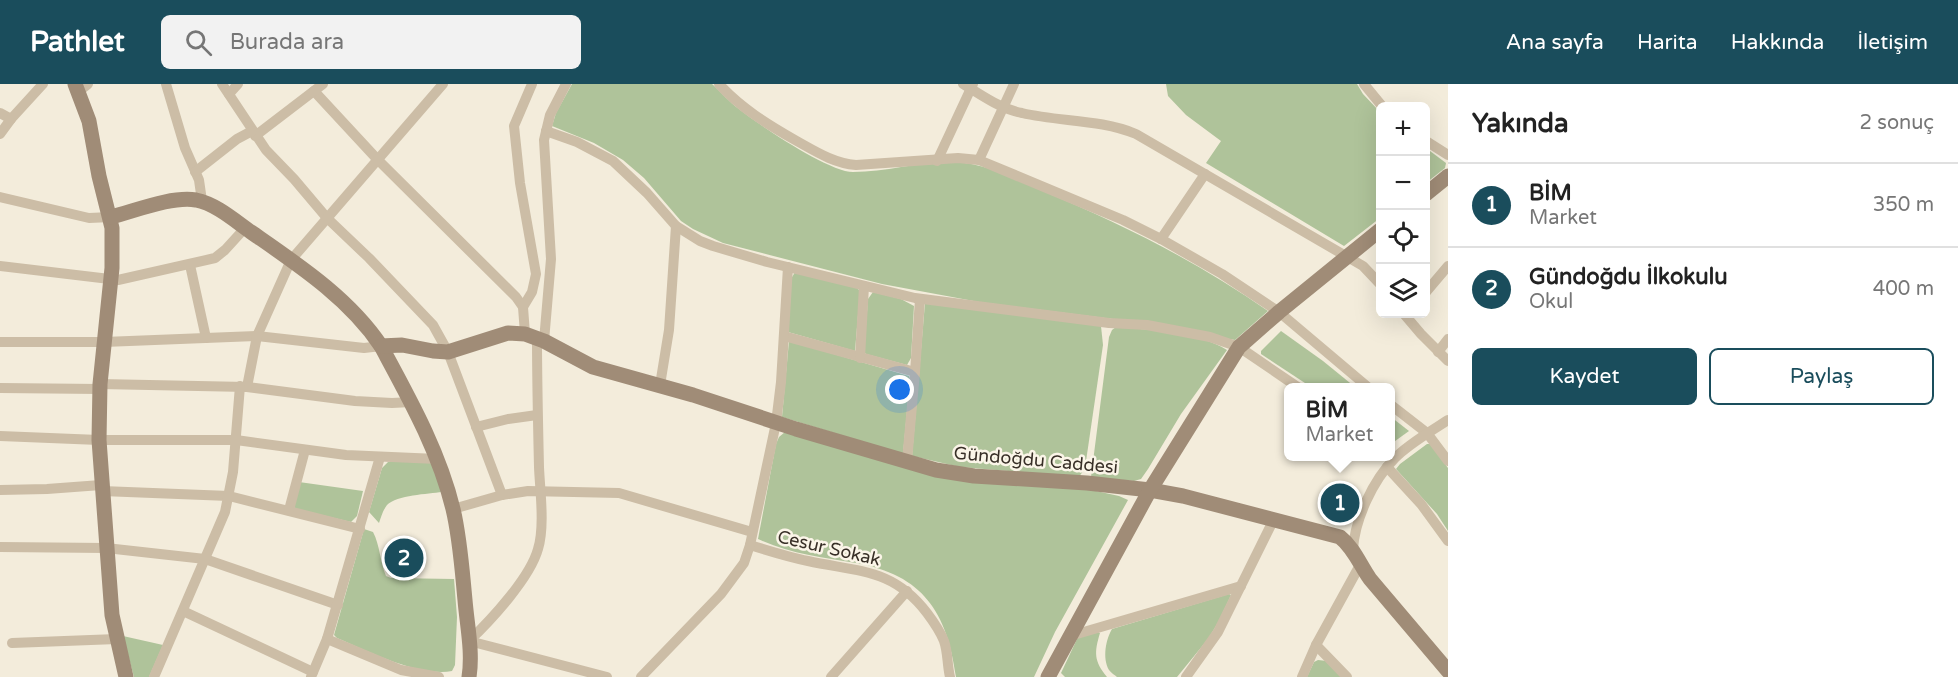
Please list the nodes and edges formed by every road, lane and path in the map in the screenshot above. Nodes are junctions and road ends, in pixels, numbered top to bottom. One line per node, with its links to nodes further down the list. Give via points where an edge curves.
1 (43, 84): 18 (street)
2 (166, 84): 27 (street)
3 (222, 84): 14 (street)
4 (238, 84): 14 (street)
5 (443, 84): 24 (street)
6 (532, 84): 50 (street, via 514,126 537,274)
7 (566, 84): 19 (street)
8 (719, 84): 25 (street, via 758,118 829,159 856,165)
9 (1014, 84): 16 (street)
10 (1364, 84): 15 (street)
11 (969, 86): 16 (street); 25 (street)
12 (81, 87): 33 (street)
13 (319, 88): 21 (street); 24 (street)
14 (229, 94): 21 (street)
15 (1379, 102)
16 (1003, 108): 26 (street); 28 (street, via 1121,128)
17 (0, 113): 18 (street)
18 (11, 118): 20 (street)
19 (546, 131): 35 (street, via 613,161); 55 (street, via 551,259)
20 (0, 134)
21 (254, 134): 27 (street, via 237,139); 34 (street)
22 (1430, 144): 23 (street)
23 (1448, 155)
24 (377, 159): 34 (street); 50 (street)
25 (937, 160): 26 (street)
26 (979, 160): 38 (street)
27 (195, 172): 32 (street)
28 (1205, 174): 38 (street); 39 (street)
29 (1448, 176): 30 (street)
30 (1430, 190)
31 (0, 197): 33 (street, via 89,218)
32 (202, 201): 33 (street, via 179,200); 36 (street)
33 (111, 217): 45 (street)
34 (327, 218): 40 (street); 62 (street, via 434,325)
35 (676, 226): 44 (street, via 713,246); 69 (street, via 669,330)
36 (245, 228): 40 (street); 41 (street, via 220,255)
37 (1376, 233): 39 (street)
38 (1161, 239): 51 (street)
39 (1346, 257): 46 (street, via 1363,266); 51 (street)
40 (291, 260): 53 (street); 60 (street, via 357,315)
41 (190, 265): 45 (street); 56 (street)
42 (0, 266): 45 (street)
43 (1448, 266): 48 (street)
44 (788, 267): 47 (street); 54 (street)
45 (111, 280): 59 (street)
46 (1376, 280)
47 (864, 286): 49 (street); 64 (street)
48 (1430, 286)
49 (920, 298): 61 (street, via 1179,330); 66 (street)
50 (523, 307): 55 (street)
51 (1279, 312): 61 (street); 68 (street)
52 (1408, 318): 63 (street)
53 (257, 336): 56 (street); 60 (street); 71 (street)
54 (784, 336): 64 (street); 77 (street)
55 (535, 337): 62 (street, via 508,333); 69 (street, Gündoğdu Caddesi, via 593,367); 75 (street)
56 (207, 338): 59 (street)
57 (1448, 339): 63 (street)
58 (0, 342): 59 (street)
59 (104, 342): 70 (street)
60 (381, 346): 62 (street); 73 (street)
61 (1239, 347): 67 (street); 94 (street)
62 (448, 352): 78 (street)
63 (1438, 352): 65 (street)
64 (860, 358): 66 (street)
65 (1448, 361)
66 (915, 372): 88 (street)
67 (1293, 383)
68 (1364, 383)
69 (660, 385): 77 (street, Gündoğdu Caddesi)
70 (100, 387): 71 (street); 72 (street); 81 (street)
71 (244, 387): 73 (street, via 355,401); 82 (street)
72 (0, 388)
73 (411, 402): 86 (street)
74 (1395, 408): 79 (street)
75 (537, 415): 78 (street); 93 (street)
76 (1448, 420): 79 (street)
77 (776, 423): 88 (street, Gündoğdu Caddesi); 101 (street)
78 (476, 427): 95 (street)
79 (1427, 434): 84 (street); 87 (street)
80 (0, 436): 81 (street)
81 (99, 440): 82 (street); 91 (street)
82 (236, 440): 83 (street); 96 (street)
83 (305, 450): 85 (street); 98 (street)
84 (1395, 455)
85 (380, 457): 86 (street); 100 (street)
86 (437, 459): 97 (street)
87 (1448, 460)
88 (907, 461): 94 (street, Gündoğdu Caddesi, via 974,476)
89 (1390, 461): 90 (street)
90 (1387, 467): 102 (street); 106 (street, via 1360,516)
91 (102, 488): 92 (street); 96 (street); 105 (street)
92 (0, 490)
93 (540, 490): 95 (street); 101 (street, via 630,495); 116 (street, via 540,539 535,557 503,605)
94 (1150, 490): 99 (street, Gündoğdu Caddesi); 113 (street)
95 (502, 495): 97 (street)
96 (229, 496): 98 (street); 107 (street)
97 (453, 509): 116 (street)
98 (289, 510): 100 (street)
99 (1273, 521): 106 (street, Gündoğdu Caddesi, via 1340,537); 109 (street)
100 (360, 529): 111 (street)
101 (752, 532): 103 (street)
102 (1448, 541)
103 (750, 545): 110 (street, Cesur Sokak, via 810,562 861,570 889,579); 127 (street, via 744,563 721,594)
104 (0, 547): 105 (street)
105 (106, 548): 107 (street); 114 (street)
106 (1353, 549): 108 (street)
107 (205, 559): 111 (street); 112 (street)
108 (1360, 565): 118 (street); 119 (street)
109 (1241, 586): 113 (street); 131 (street, via 1218,632)
110 (907, 591): 128 (street); 129 (street, Cesur Sokak, via 941,634)
111 (338, 605): 115 (street)
112 (183, 611): 121 (street); 123 (street)
113 (1069, 636): 130 (street)
114 (117, 639): 117 (street); 122 (street)
115 (327, 639): 120 (street); 121 (street)
116 (469, 641): 125 (street); 126 (street)
117 (12, 643)
118 (1316, 645): 132 (street); 133 (street)
119 (1448, 671)
120 (399, 673): 124 (street)
121 (312, 674)
122 (126, 677)
123 (154, 677)
124 (439, 677)
125 (469, 677)
126 (607, 677)
127 (641, 677)
128 (831, 677)
129 (950, 677)
130 (1048, 677)
131 (1186, 677)
132 (1302, 677)
133 (1347, 677)

